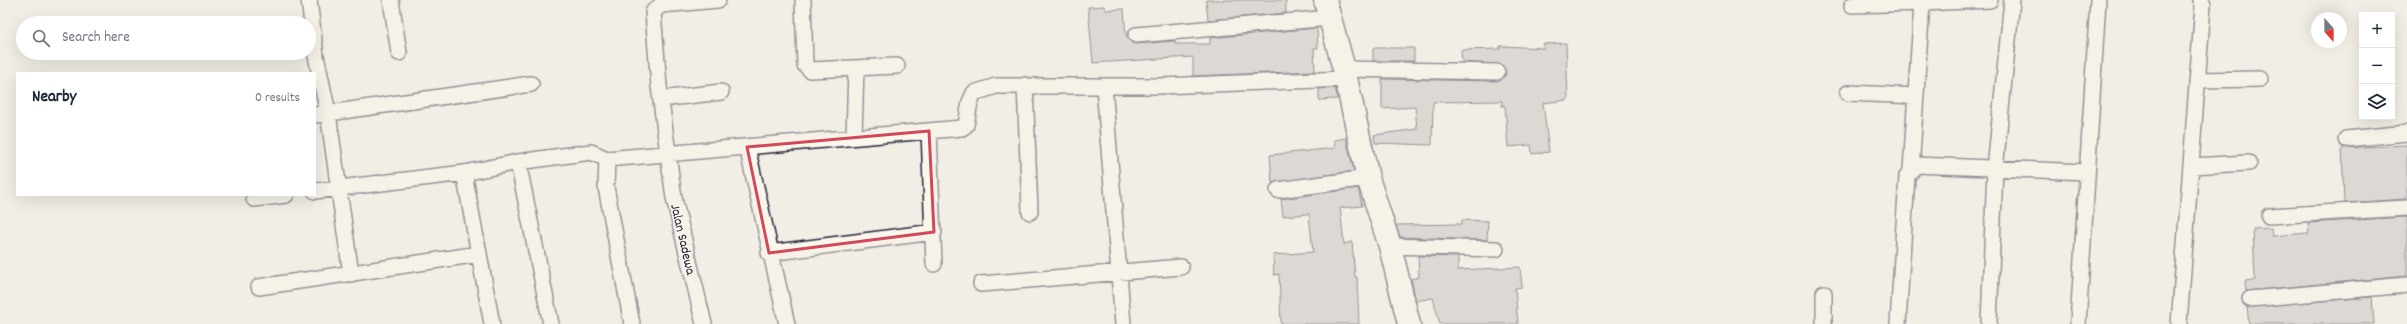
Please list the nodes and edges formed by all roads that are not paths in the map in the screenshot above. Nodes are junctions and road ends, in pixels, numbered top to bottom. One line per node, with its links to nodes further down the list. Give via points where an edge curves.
1 (309, 0): 12 (street)
2 (391, 0): 14 (street)
3 (718, 0): 28 (street, Jalan Sadewa, via 661,5 653,12)
4 (803, 0): 17 (street, via 805,66 816,71)
5 (1990, 0): 9 (street)
6 (2012, 0): 40 (street)
7 (2098, 0): 42 (street)
8 (2200, 0): 21 (street, via 2203,5)
9 (1922, 4): 10 (street); 27 (street)
10 (1852, 5)
11 (1328, 9): 13 (street); 19 (street)
12 (311, 16)
13 (1136, 35)
14 (399, 53)
15 (316, 56): 29 (street)
16 (897, 66): 17 (street)
17 (856, 68): 32 (street)
18 (1497, 72): 19 (street)
19 (1345, 74): 24 (street, via 1169,86); 44 (street)
20 (2260, 79): 21 (street)
21 (2197, 80): 39 (street)
22 (531, 84): 29 (street)
23 (1025, 86): 24 (street); 30 (street, via 996,86 974,93 966,125 955,129); 51 (street)
24 (1104, 86): 60 (street)
25 (721, 92): 28 (street)
26 (1848, 93): 27 (street)
27 (1916, 96): 41 (street)
28 (662, 99): 35 (street, Jalan Sadewa)
29 (322, 114): 45 (street)
30 (929, 131): 32 (street); 53 (street)
31 (2407, 133): 33 (street)
32 (854, 136): 34 (street)
33 (2346, 139)
34 (747, 147): 35 (street); 56 (street)
35 (670, 154): 36 (street); 70 (street, Jalan Sadewa, via 674,198)
36 (607, 159): 37 (street, via 591,152); 69 (street, via 606,187)
37 (518, 162): 43 (street); 68 (street)
38 (2249, 163): 39 (street)
39 (2191, 166): 78 (street)
40 (1995, 168): 41 (street, via 1917,166); 42 (street); 76 (street)
41 (1911, 170): 75 (street, via 1907,176)
42 (2086, 172): 77 (street)
43 (464, 173): 45 (street); 57 (street)
44 (1368, 178): 46 (street); 54 (street)
45 (337, 188): 47 (street); 61 (street)
46 (1278, 190)
47 (316, 191)
48 (278, 196): 49 (street)
49 (254, 199)
50 (2407, 208): 52 (street)
51 (1030, 212)
52 (2269, 216)
53 (934, 232): 56 (street); 58 (street)
54 (1390, 246): 55 (street); 73 (street)
55 (1496, 249)
56 (769, 253): 71 (street)
57 (479, 254): 61 (street); 67 (street)
58 (934, 264)
59 (1181, 267): 60 (street)
60 (1119, 272): 62 (street); 72 (street)
61 (351, 274): 64 (street)
62 (981, 284)
63 (2407, 285): 66 (street)
64 (259, 288)
65 (1824, 293): 74 (street)
66 (2250, 299)
67 (492, 324)
68 (551, 324)
69 (632, 324)
70 (704, 324)
71 (787, 324)
72 (1123, 324)
73 (1409, 324)
74 (1824, 324)
75 (1898, 324)
76 (1989, 324)
77 (2078, 324)
78 (2179, 324)

